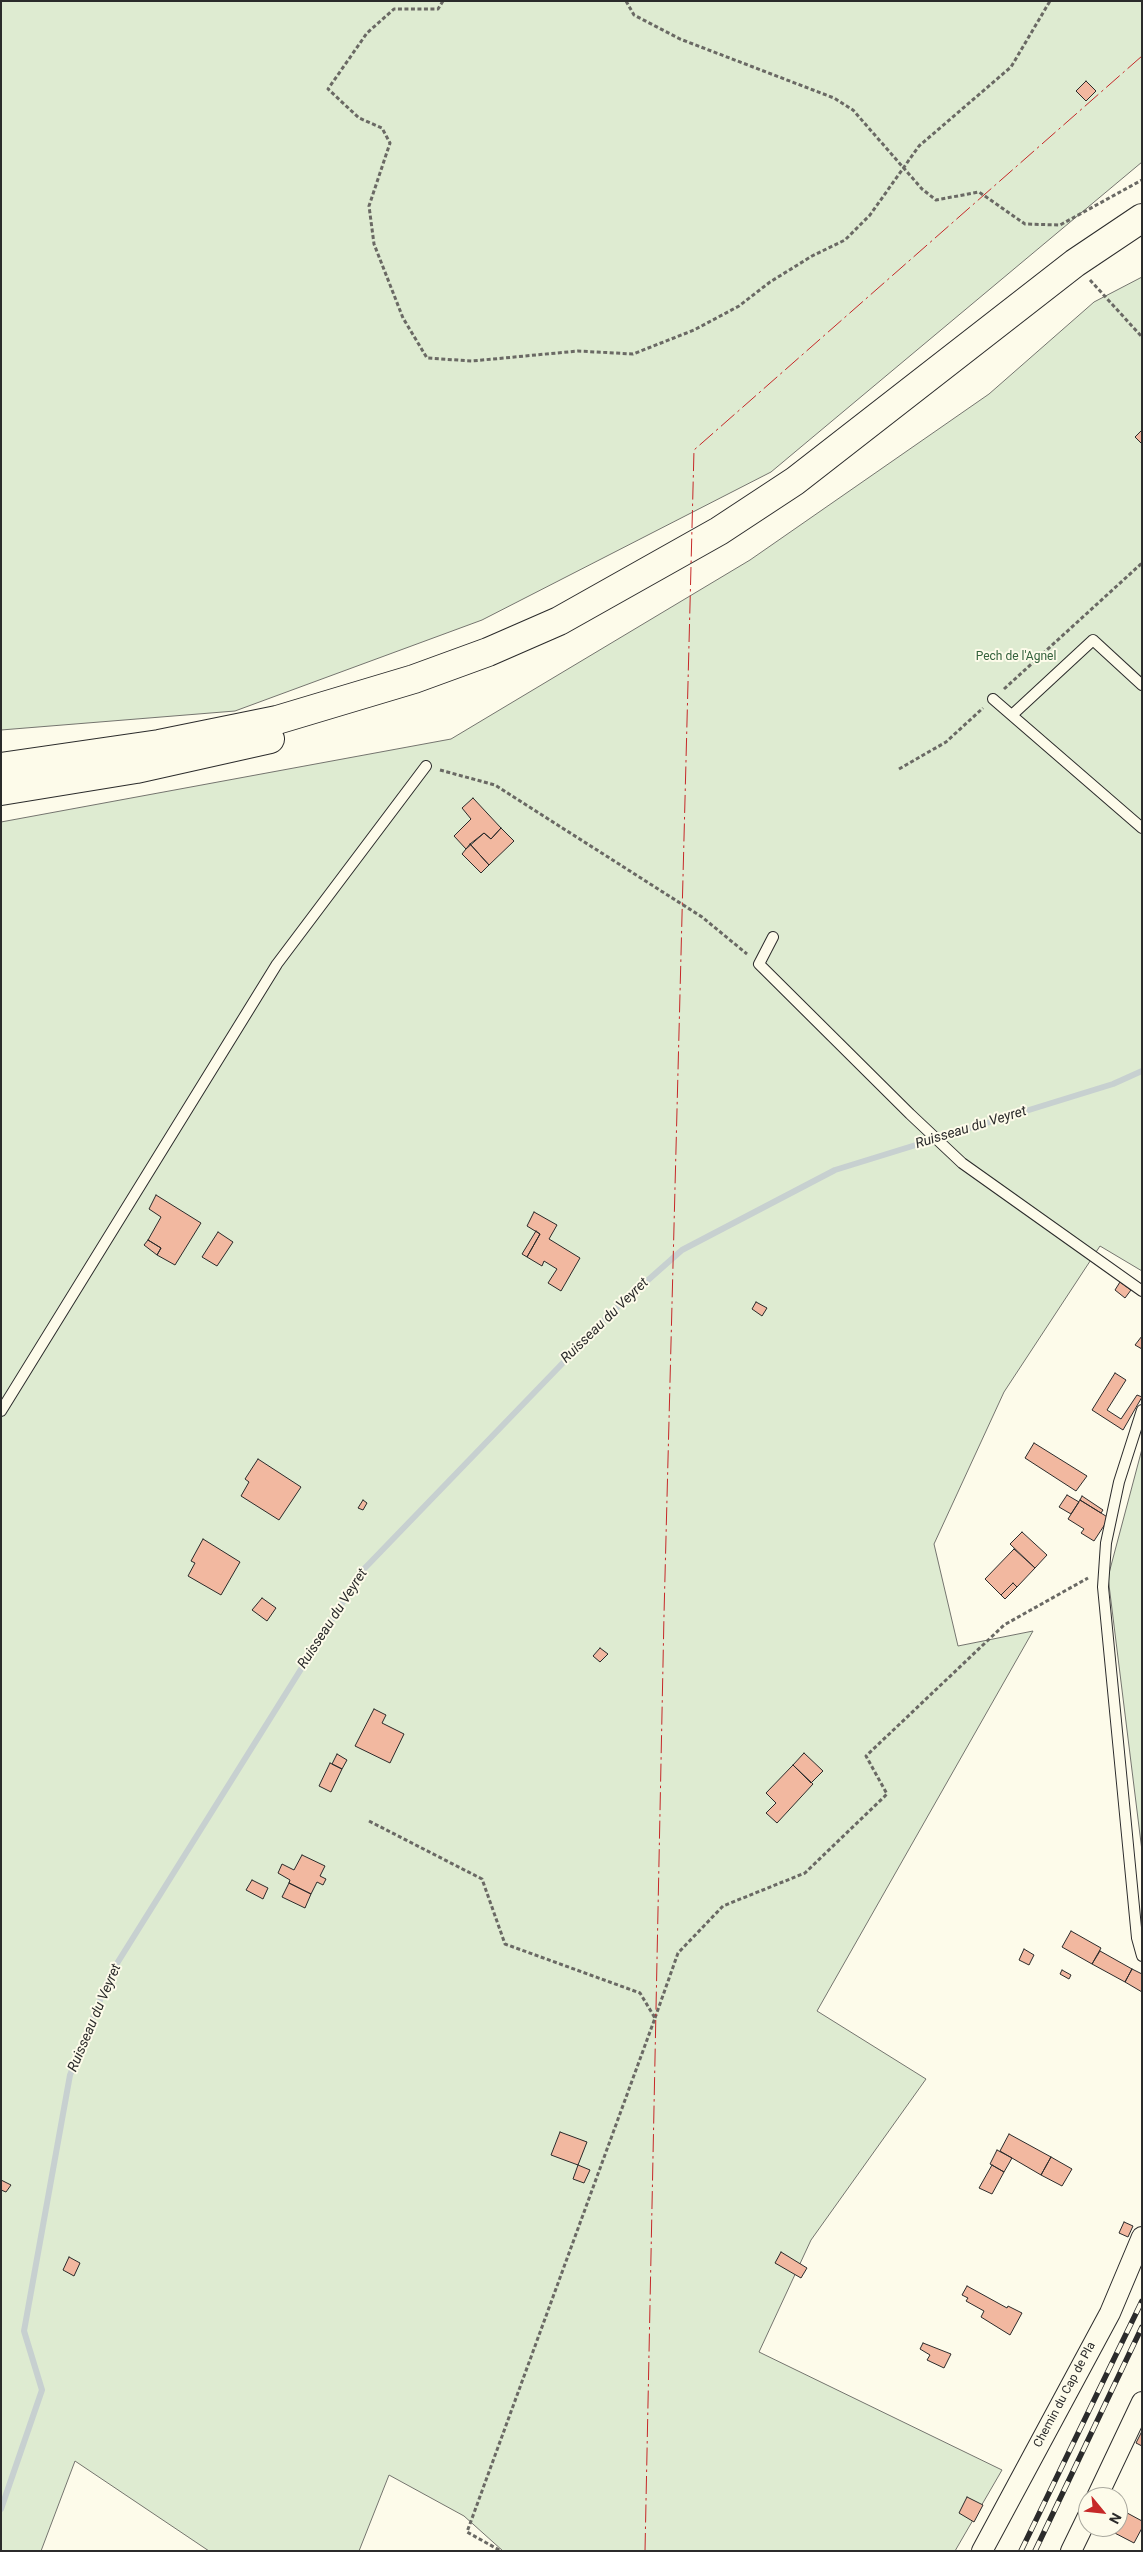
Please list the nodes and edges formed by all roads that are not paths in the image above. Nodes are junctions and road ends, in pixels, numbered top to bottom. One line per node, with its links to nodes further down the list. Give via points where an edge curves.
1 (1142, 218): 7 (main road, via 1075,263 795,481 719,532 559,621 414,679 277,720 159,744)
2 (1142, 240): 8 (main road, via 1086,276 800,496 660,587 567,635 450,685 335,722 145,768)
3 (1142, 685): 5 (lane, via 1093,640)
4 (993, 699): 5 (lane)
5 (1012, 715): 9 (lane)
6 (426, 766): 12 (lane, via 277,964)
7 (1, 767)
8 (1, 791)
9 (1142, 828)
10 (773, 937): 11 (lane, via 759,964 962,1163)
11 (1142, 1291)
12 (1, 1410)
13 (1142, 1410): 14 (lane, via 1119,1482 1106,1543 1103,1587 1137,1938)
14 (1142, 1956)
15 (1142, 2237): 19 (street, Chemin du Cap de Pla, via 1110,2313)
16 (1142, 2402): 17 (street)
17 (1102, 2487)
18 (1078, 2537): 20 (street)
19 (982, 2551)
20 (1072, 2551)

